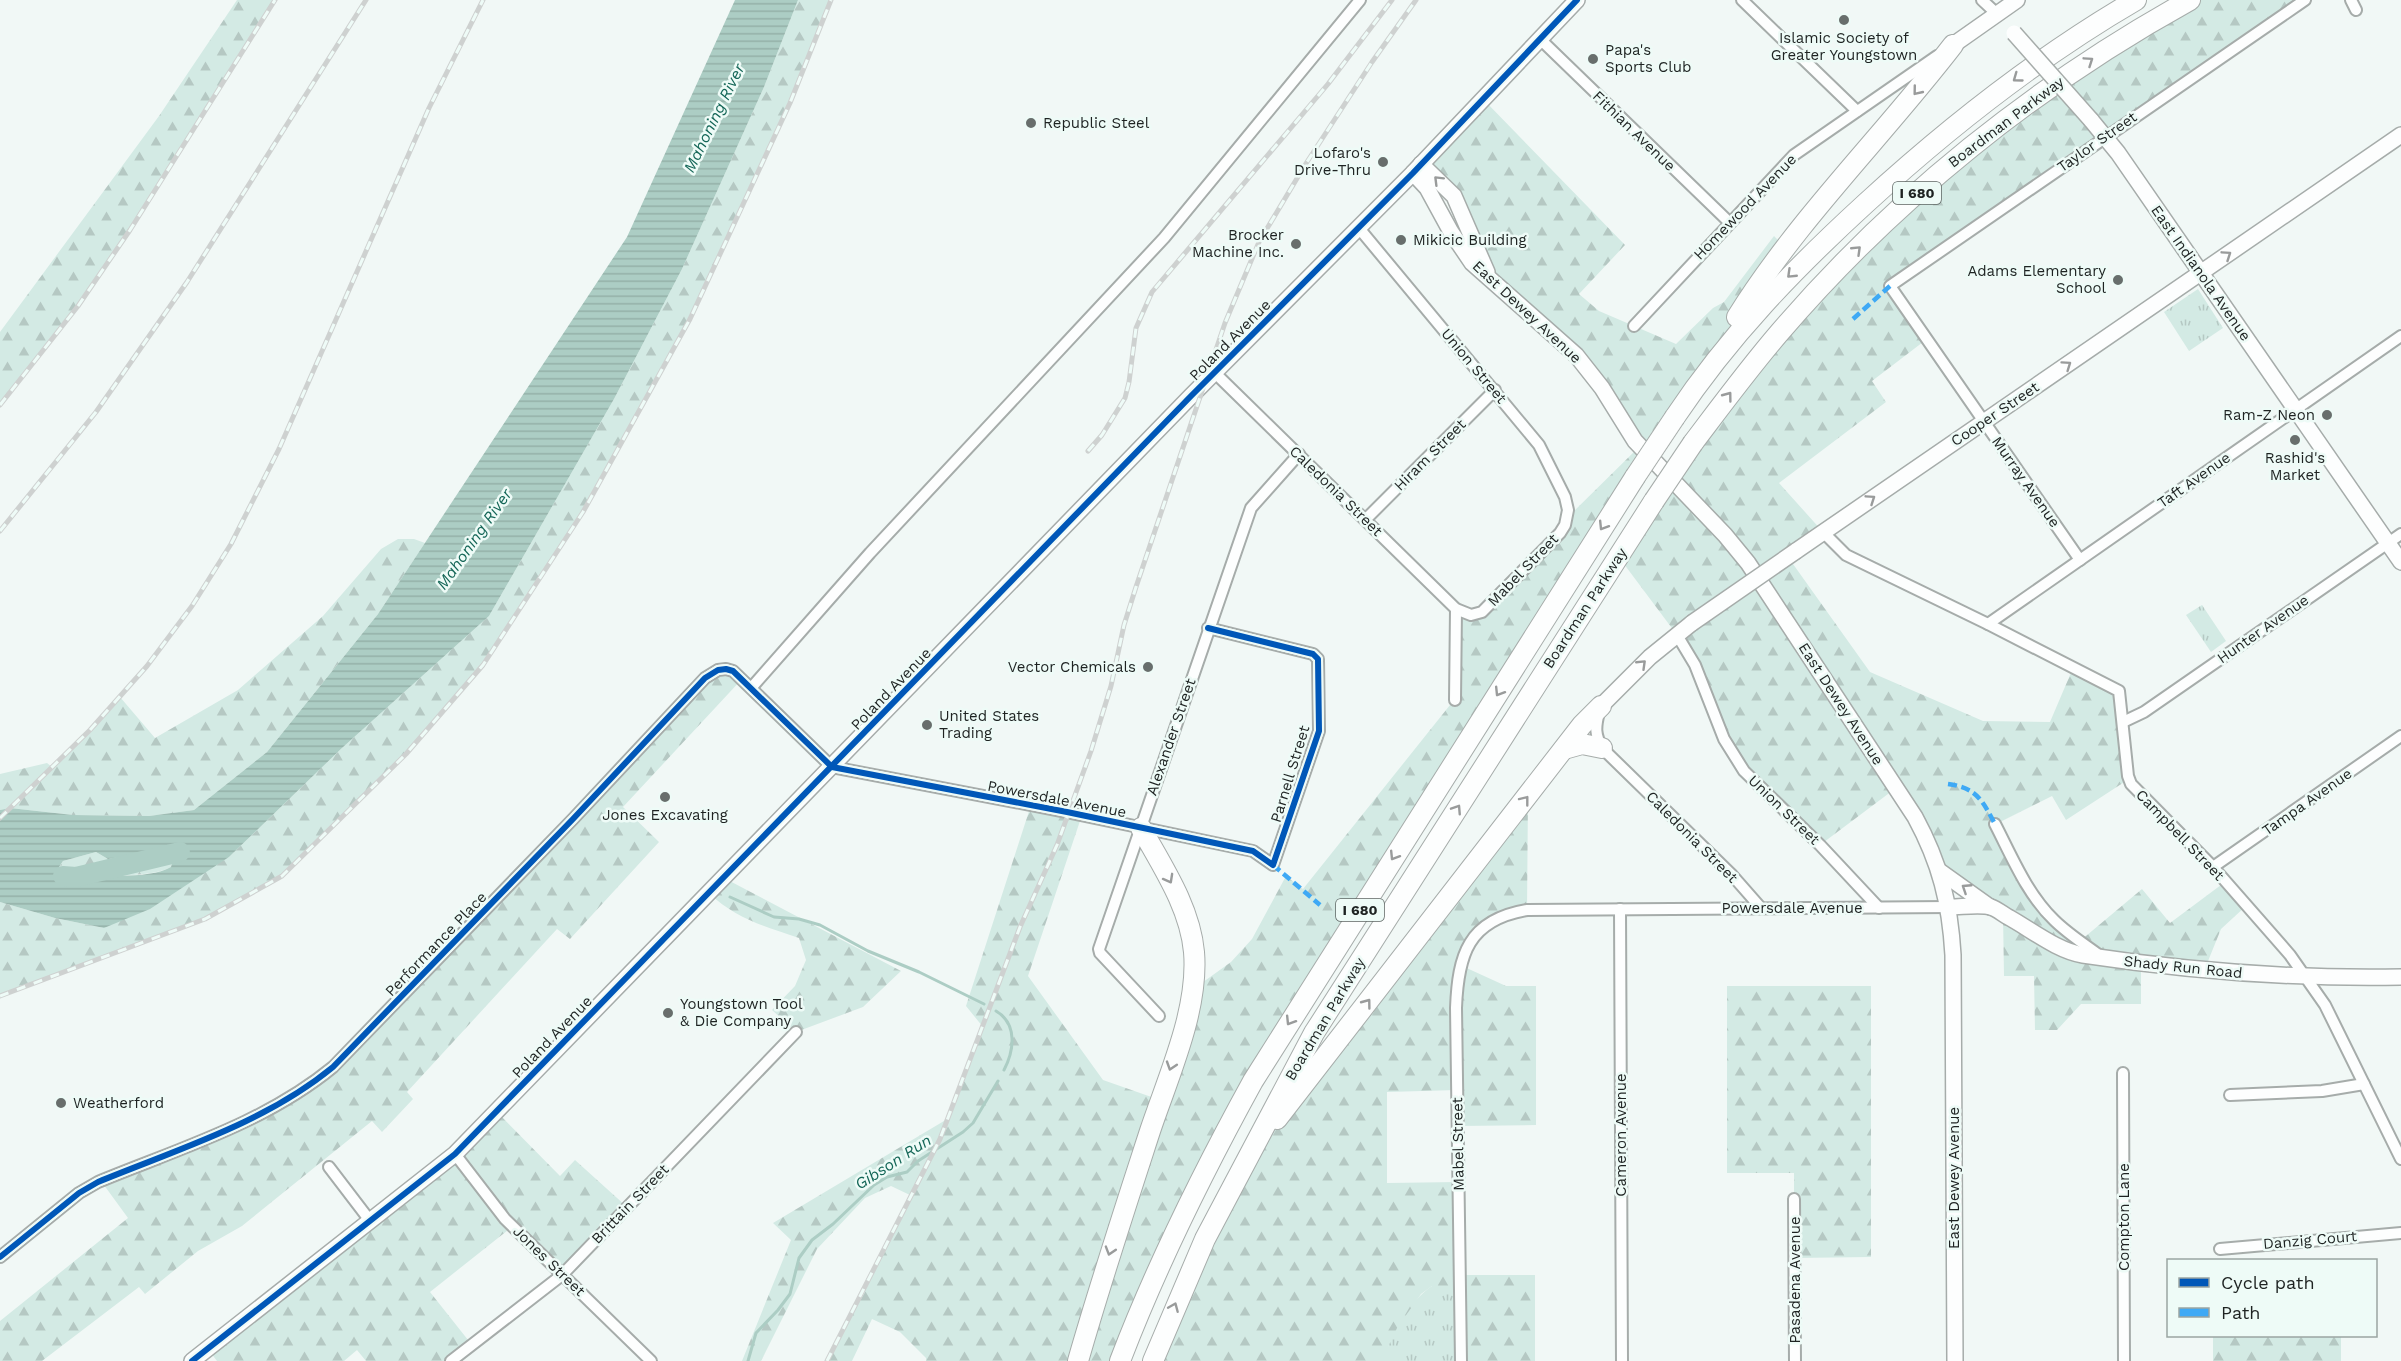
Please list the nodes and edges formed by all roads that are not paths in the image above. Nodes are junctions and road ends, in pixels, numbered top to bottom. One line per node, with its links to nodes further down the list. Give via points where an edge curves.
1 (1359, 0): 40 (street, via 1164,238 870,553)
2 (1577, 0): 10 (street, Poland Avenue)
3 (1742, 0): 12 (street)
4 (1982, 0): 9 (street, East Indianola Avenue)
5 (2017, 0): 9 (street, Homewood Avenue)
6 (2136, 0): 25 (highway, Boardman Parkway / I 680, one-way to 25, via 2021,75 1903,170 1786,279 1749,319)
7 (2190, 0): 70 (highway, Boardman Parkway / I 680, one-way to 7, bridge, via 1314,1033 1654,501 1753,365 1847,259 1926,185 2033,100)
8 (2305, 0): 14 (street, Taylor Street)
9 (1997, 14): 11 (street, Homewood Avenue); 14 (street, East Indianola Avenue, bridge)
10 (1540, 39): 15 (street, Poland Avenue); 16 (street, Fithian Avenue)
11 (1953, 45): 12 (street, Homewood Avenue); 25 (highway, one-way to 25, via 1808,218 1745,305)
12 (1857, 111): 16 (street, Homewood Avenue, via 1794,155)
13 (2401, 135): 18 (street, Cooper Street, one-way to 13)
14 (2105, 136): 18 (street, East Indianola Avenue); 20 (street, Taylor Street)
15 (1417, 168): 17 (street, Poland Avenue); 19 (street, East Dewey Avenue, via 1465,254); 19 (street, one-way to 15, via 1454,196)
16 (1729, 222): 21 (street, Homewood Avenue)
17 (1359, 227): 23 (street, Poland Avenue); 24 (street, Union Street)
18 (2201, 273): 26 (street, East Indianola Avenue); 27 (street, Cooper Street, one-way to 18)
19 (1491, 280): 52 (street, East Dewey Avenue, via 1576,355 1635,441 1748,564 1916,817)
20 (1890, 286): 27 (street, Murray Avenue)
21 (1634, 326)
22 (2401, 336): 26 (street, Taft Avenue)
23 (1215, 373): 28 (street, Caledonia Street); 47 (street, Poland Avenue)
24 (1495, 390): 29 (street, Union Street, via 1542,450 1564,497); 30 (street, Hiram Street)
25 (1687, 399): 81 (highway, Boardman Parkway / I 680, one-way to 81, bridge, via 1253,1081 1180,1222)
26 (2296, 409): 33 (street, East Indianola Avenue); 34 (street, Taft Avenue)
27 (1984, 422): 31 (street, Cooper Street, one-way to 27); 34 (street, Murray Avenue)
28 (1299, 454): 30 (street, Caledonia Street); 38 (street, Alexander Street, via 1251,508)
29 (1568, 517): 36 (street, Mabel Street, via 1560,532 1482,612 1471,615)
30 (1366, 519): 36 (street, Caledonia Street)
31 (1823, 532): 37 (street, Campbell Street, via 1846,555); 39 (street, Cooper Street, bridge)
32 (2401, 534): 33 (street, Hunter Avenue)
33 (2388, 543): 35 (street, East Indianola Avenue); 43 (street, Hunter Avenue, via 2144,712)
34 (2080, 560): 37 (street, Taft Avenue)
35 (2401, 562)
36 (1456, 609): 41 (street)
37 (1988, 624): 43 (street, Campbell Street, via 2119,691)
38 (1208, 628): 49 (street, Alexander Street); 50 (street, Parnell Street, via 1313,654 1318,659 1319,731)
39 (1677, 635): 42 (street, Cooper Street, one-way to 39); 56 (street, Union Street, via 1695,665 1724,739 1744,771)
40 (752, 687): 47 (street, Performance Place); 75 (street, Performance Place, via 726,669 705,678 351,1051 318,1080 258,1116 98,1182)
41 (1455, 700)
42 (1601, 706): 45 (street, via 1595,729); 46 (highway)
43 (2123, 722): 51 (street, Campbell Street, via 2131,784)
44 (2401, 736): 51 (street, Tampa Avenue)
45 (1602, 748): 46 (highway, via 1582,744); 55 (street, Caledonia Street)
46 (1564, 749): 70 (highway, one-way to 46, via 1276,1120)
47 (832, 767): 49 (street, Powersdale Avenue); 67 (street, Poland Avenue)
48 (1995, 824): 59 (street, Shady Run Road, via 2040,905 2055,922)
49 (1141, 828): 50 (street, Powersdale Avenue, via 1253,851); 62 (street, Alexander Street, via 1099,951); 80 (highway, one-way to 80, via 1185,912 1193,944 1194,977 1184,1026)
50 (1273, 865)
51 (2213, 867): 60 (street, Campbell Street)
52 (1941, 872): 53 (street, East Dewey Avenue); 54 (street, one-way to 52)
53 (1950, 907): 54 (street, Powersdale Avenue); 56 (street, Powersdale Avenue); 86 (street, East Dewey Avenue)
54 (1990, 907): 59 (street, Powersdale Avenue, via 2068,951)
55 (1761, 908): 56 (street, Powersdale Avenue); 57 (street, Powersdale Avenue)
56 (1879, 908)
57 (1620, 909): 58 (street, Powersdale Avenue, via 1527,910 1505,915); 84 (street, Cameron Avenue)
58 (1479, 932): 83 (street, Mabel Street, via 1460,965 1456,1008)
59 (2099, 955): 60 (street, Shady Run Road, via 2155,966)
60 (2304, 976): 61 (street, Shady Run Road); 65 (street, Campbell Street, via 2325,1005)
61 (2401, 977)
62 (1159, 1016)
63 (796, 1032): 76 (street, Brittain Street)
64 (2123, 1073): 87 (street, Compton Lane)
65 (2364, 1084): 66 (street, via 2322,1092); 68 (street, Campbell Street)
66 (2230, 1095)
67 (456, 1154): 72 (street, Poland Avenue); 76 (street, Jones Street, via 506,1219)
68 (2401, 1159)
69 (329, 1167): 72 (street)
70 (1232, 1185): 82 (highway, Boardman Parkway / I 680, one-way to 70, via 1176,1302)
71 (1794, 1199): 85 (street, Pasadena Avenue)
72 (371, 1222): 77 (street, Poland Avenue)
73 (2401, 1233): 74 (street, Danzig Court)
74 (2220, 1249)
75 (0, 1257)
76 (562, 1275): 78 (street, Brittain Street); 79 (street, Jones Street)
77 (192, 1361)
78 (452, 1361)
79 (651, 1361)
80 (1078, 1361)
81 (1120, 1361)
82 (1153, 1361)
83 (1461, 1361)
84 (1622, 1361)
85 (1795, 1361)
86 (1955, 1361)
87 (2124, 1361)

